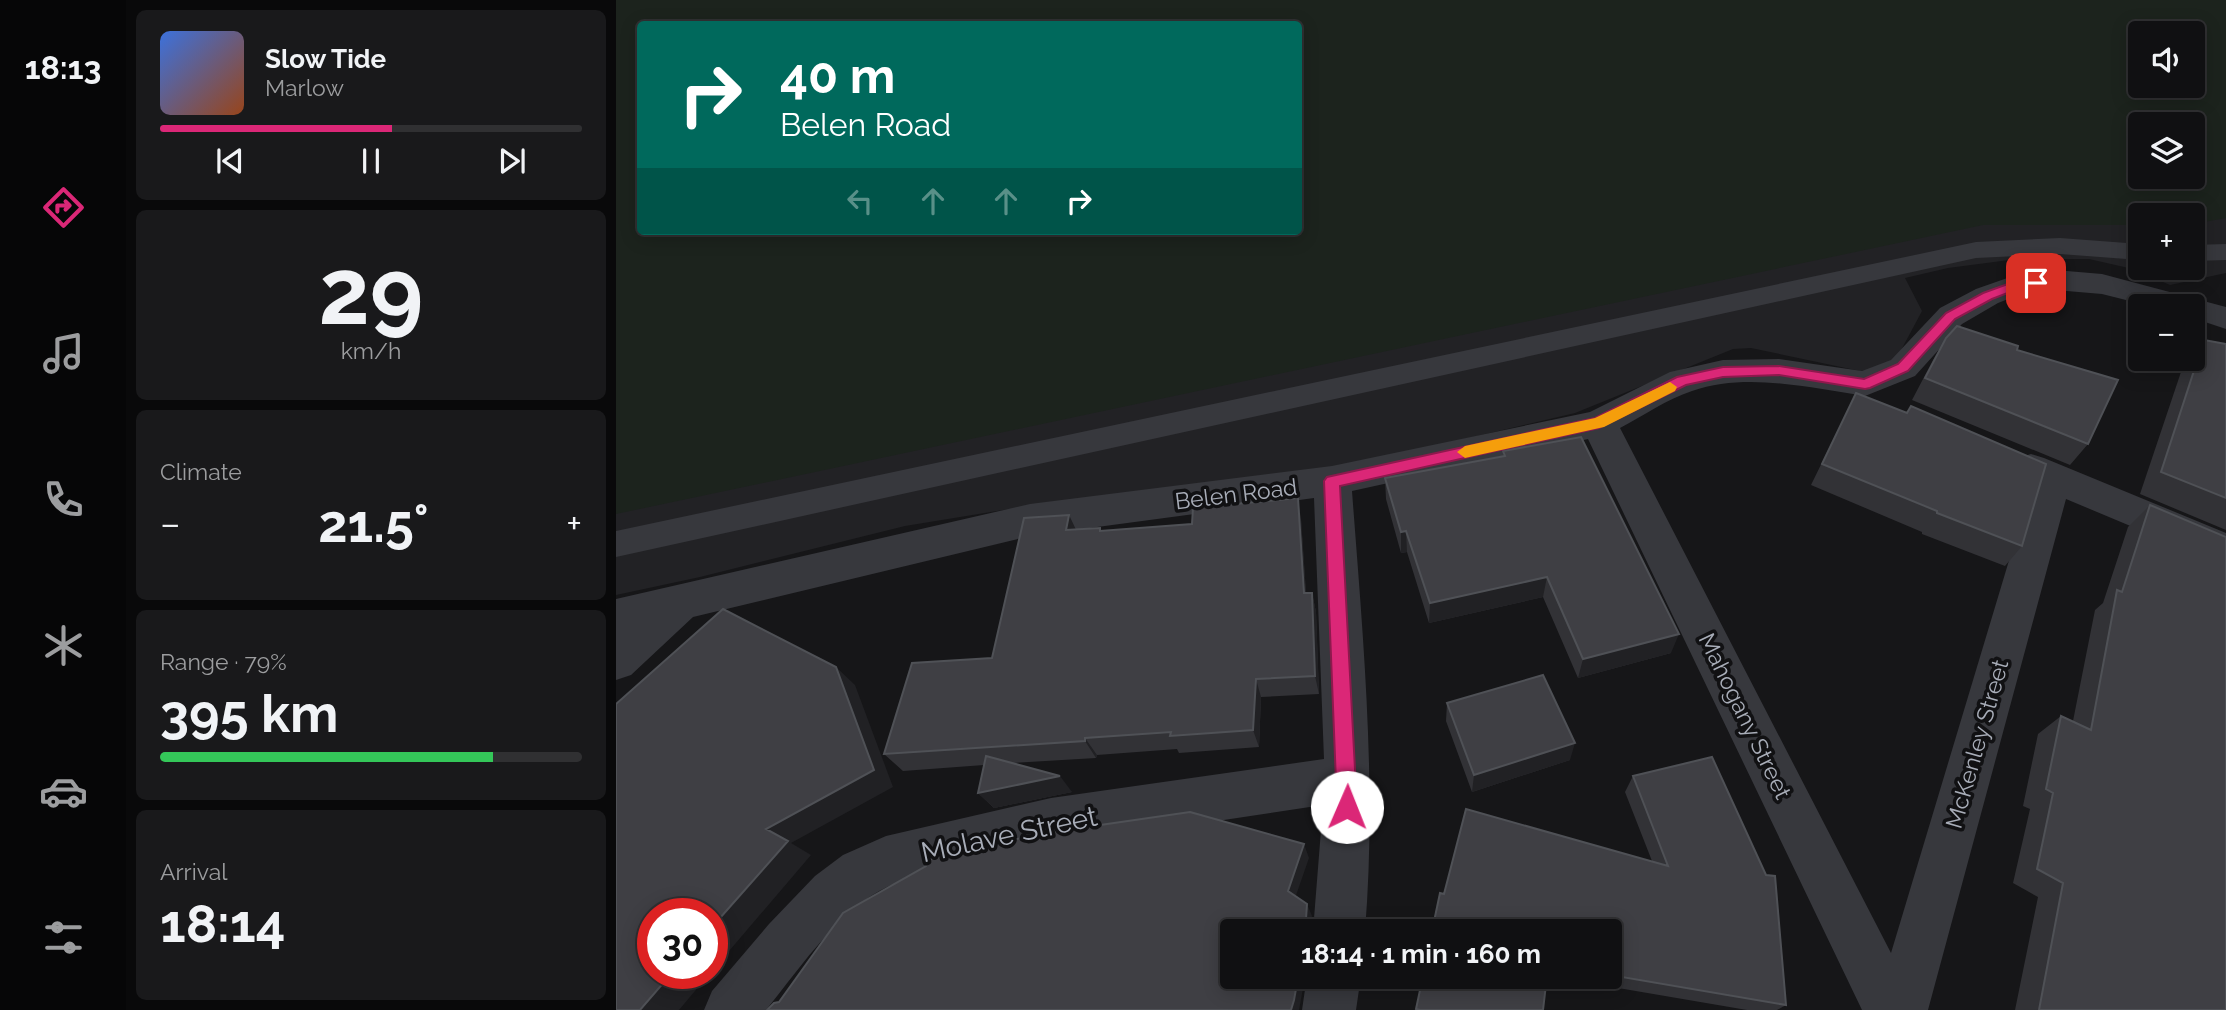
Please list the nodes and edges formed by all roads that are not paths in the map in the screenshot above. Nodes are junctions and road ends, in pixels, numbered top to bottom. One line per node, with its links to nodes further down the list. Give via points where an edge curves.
1 (2128, 251): 11 (lane, via 2060,246 1976,250)
2 (2226, 252): 3 (lane)
3 (2205, 253)
4 (2141, 294): 7 (street, Belen Road, via 2102,284 2055,280 2016,285 1951,316 1876,395 1779,370 1723,372 1682,381)
5 (2205, 311): 6 (street, Belen Road)
6 (2226, 318)
7 (1599, 423): 10 (street, Belen Road); 21 (street, Mahogany Street)
8 (2002, 456): 9 (street)
9 (2053, 478): 12 (street); 22 (street, McKenley Street)
10 (1332, 481): 13 (street, Belen Road, via 1030,520); 16 (street)
11 (616, 544)
12 (2226, 550)
13 (680, 602): 14 (street, Belen Road); 15 (street)
14 (616, 617)
15 (616, 661)
16 (1347, 779): 17 (street); 19 (street, Molave Street, via 1038,824 877,865 850,880 819,910)
17 (1341, 919)
18 (1332, 989): 20 (street)
19 (731, 1010)
20 (1329, 1010)
21 (1891, 1010)
22 (1900, 1010)

